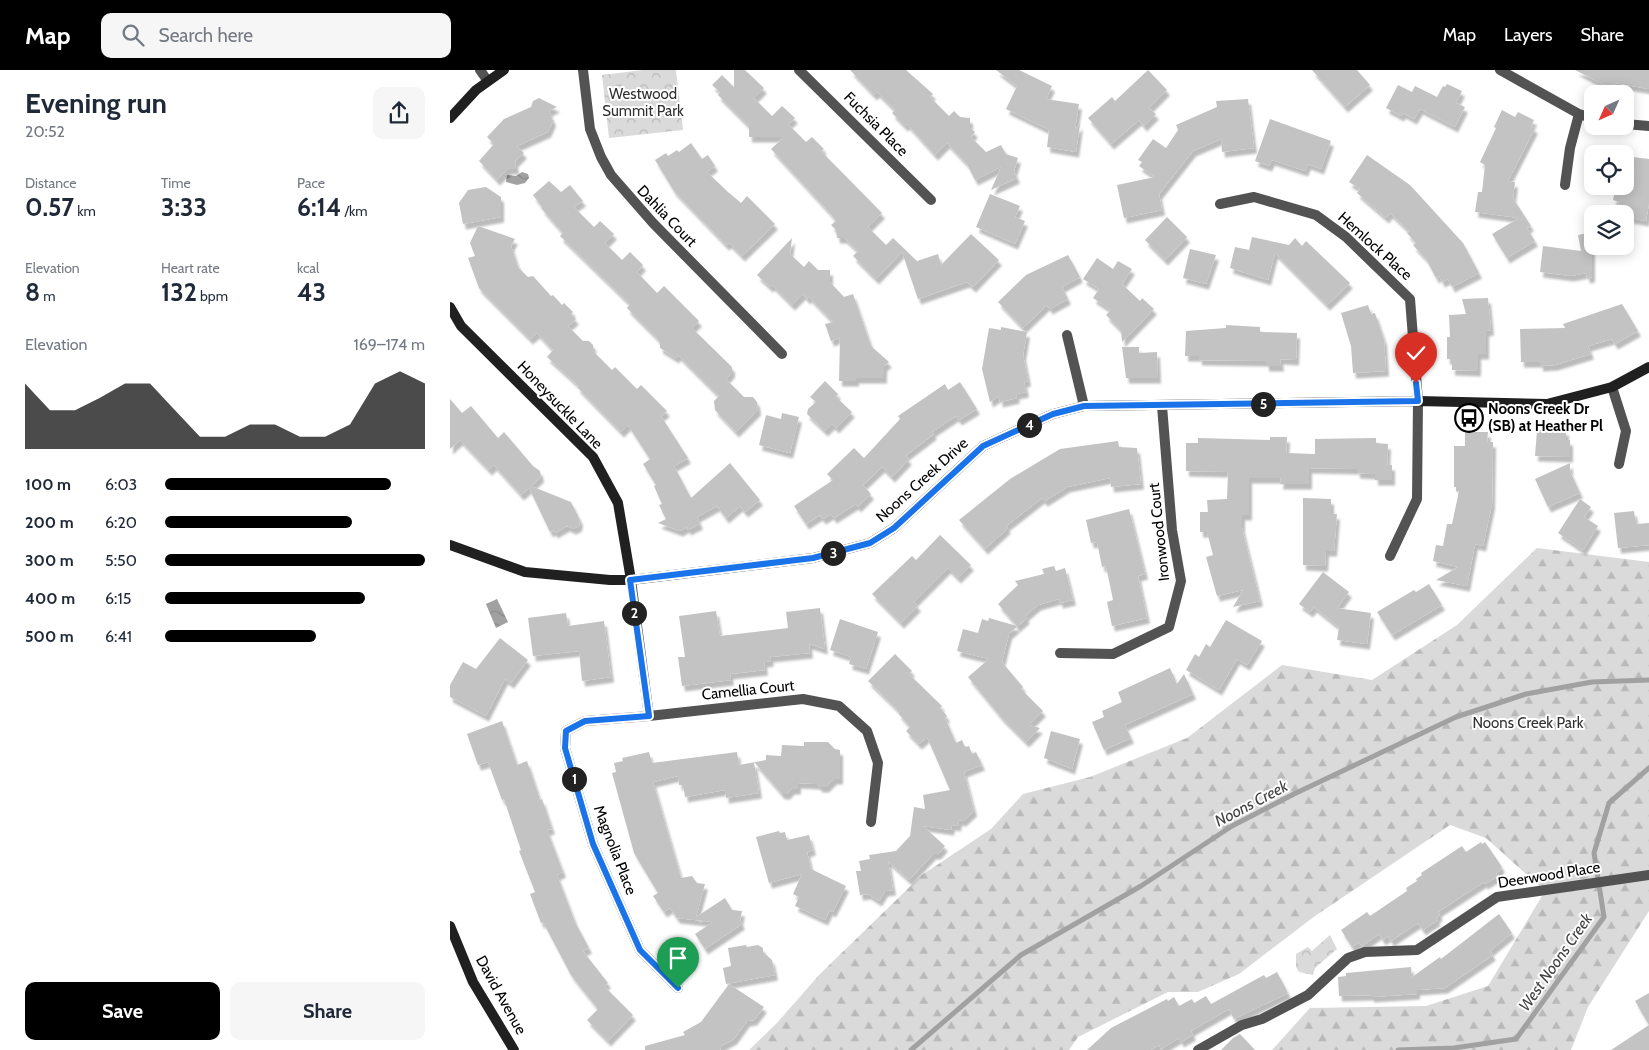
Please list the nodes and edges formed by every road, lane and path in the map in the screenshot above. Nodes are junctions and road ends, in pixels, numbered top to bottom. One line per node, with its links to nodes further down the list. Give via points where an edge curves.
1 (480, 70): 6 (street)
2 (504, 70): 6 (street)
3 (583, 70): 17 (street, Dahlia Court, via 590,129 611,176)
4 (799, 70): 13 (street, Fuchsia Place)
5 (1500, 70): 7 (street)
6 (487, 80): 9 (street)
7 (1579, 114): 8 (street); 12 (street)
8 (1584, 116)
9 (450, 118)
10 (1634, 125): 11 (street)
11 (1649, 126)
12 (1565, 185)
13 (931, 200)
14 (1220, 204): 20 (street, Hemlock Place, via 1254,197 1316,215 1346,237 1410,299)
15 (450, 307): 26 (street, Honeysuckle Lane, via 461,326 592,458 618,503)
16 (1067, 335): 21 (street)
17 (782, 354)
18 (1649, 367): 19 (street, Noons Creek Drive)
19 (1612, 387): 20 (street, Noons Creek Drive, via 1547,404); 23 (street, via 1626,431)
20 (1418, 401): 22 (street, Noons Creek Drive); 25 (street, Hemlock Place, via 1417,499)
21 (1084, 406): 22 (street, Noons Creek Drive); 26 (street, Noons Creek Drive, via 1053,414 983,446 894,528 870,543 813,558)
22 (1162, 406): 27 (street, Ironwood Court, via 1172,530 1181,581 1169,627 1113,654)
23 (1619, 464)
24 (450, 545): 26 (street, Noons Creek Drive, via 525,572)
25 (1390, 556)
26 (630, 580): 28 (street, Honeysuckle Lane)
27 (1060, 653)
28 (649, 716): 29 (street, Camellia Court, via 804,699 839,706 867,731 878,763); 32 (street, Magnolia Place, via 585,721 566,731 565,748 593,844 640,950)
29 (871, 822)
30 (1648, 875): 34 (street, Deerwood Place, via 1491,900 1417,950 1356,954 1348,958 1308,995 1262,1019 1242,1025)
31 (450, 926): 33 (street, David Avenue, via 473,982)
32 (678, 988)
33 (514, 1050)
34 (1198, 1050)

